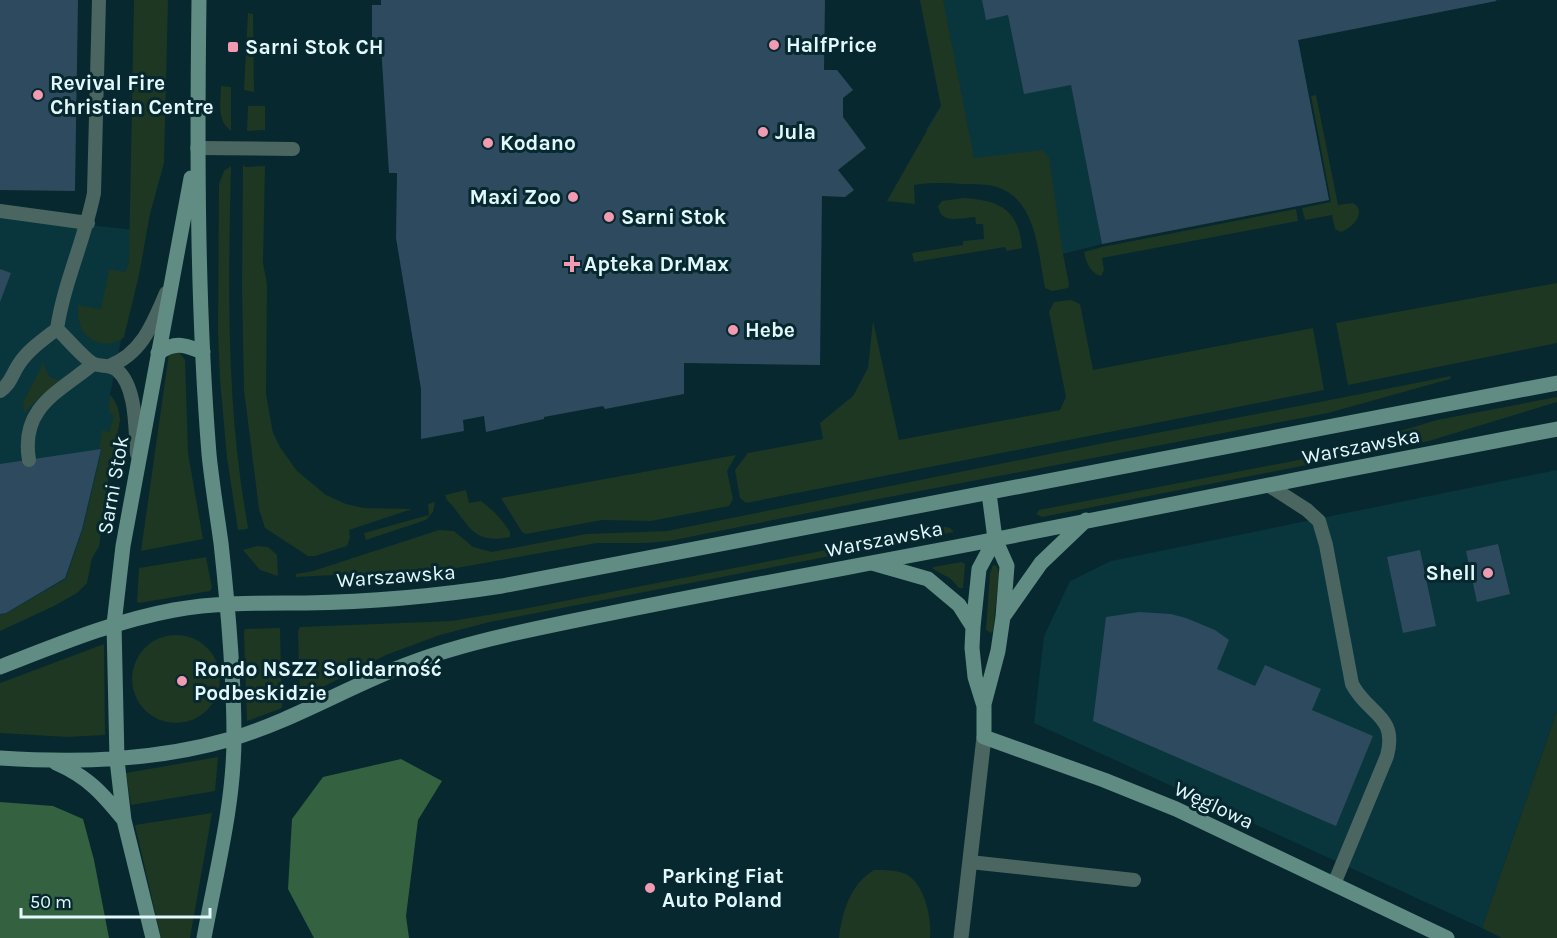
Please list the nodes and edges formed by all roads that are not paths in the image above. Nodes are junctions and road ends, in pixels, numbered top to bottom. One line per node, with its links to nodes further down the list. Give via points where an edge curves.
1 (99, 0): 6 (lane, via 94,193)
2 (199, 0): 3 (main road, Sarni Stok)
3 (197, 148): 4 (lane); 7 (main road, Sarni Stok); 9 (main road, Sarni Stok)
4 (293, 149)
5 (0, 212): 6 (lane)
6 (88, 223): 8 (lane, via 61,303)
7 (172, 278): 10 (main road, Sarni Stok); 12 (lane, via 145,338 121,362)
8 (57, 329): 11 (lane); 14 (lane, via 19,363 7,387)
9 (203, 352): 10 (main road, via 179,344); 23 (main road, Sarni Stok)
10 (158, 353): 17 (main road, Sarni Stok)
11 (93, 364): 12 (lane); 16 (lane, via 44,402 30,425)
12 (109, 366): 17 (lane, via 126,382 131,396)
13 (1557, 383): 19 (main road, Warszawska)
14 (0, 391)
15 (1557, 429): 18 (main road, Warszawska)
16 (29, 460)
17 (138, 466): 25 (main road, Sarni Stok)
18 (1268, 485): 20 (main road, Warszawska); 37 (lane, via 1319,521 1352,684 1387,724 1390,734 1387,756)
19 (989, 494): 21 (main road); 23 (main road, Warszawska, via 456,593 394,600)
20 (1086, 520): 21 (main road, Warszawska); 24 (main road, via 1041,563)
21 (995, 539): 22 (main road, Warszawska); 24 (main road, via 1007,566); 26 (main road, via 979,569)
22 (869, 562): 26 (main road, via 928,579 959,604); 30 (main road, Warszawska, via 448,650)
23 (226, 605): 25 (main road, Warszawska, via 177,610); 30 (main road, Sarni Stok)
24 (1003, 617): 28 (main road)
25 (114, 624): 27 (main road); 32 (main road, Sarni Stok)
26 (973, 627): 28 (main road, via 975,677)
27 (0, 667)
28 (984, 706): 29 (main road)
29 (984, 737): 35 (street); 37 (main road, Węglowa, via 1176,809)
30 (234, 738): 32 (main road, Warszawska); 39 (main road, Sarni Stok, via 230,799)
31 (0, 758): 33 (main road)
32 (117, 760): 33 (main road); 34 (main road, Sarni Stok)
33 (50, 761): 34 (main road, via 88,780)
34 (123, 820): 38 (main road, Sarni Stok)
35 (970, 862): 36 (lane); 40 (street)
36 (1134, 880)
37 (1334, 884): 41 (main road, Węglowa)
38 (153, 938)
39 (204, 938)
40 (961, 938)
41 (1447, 938)

